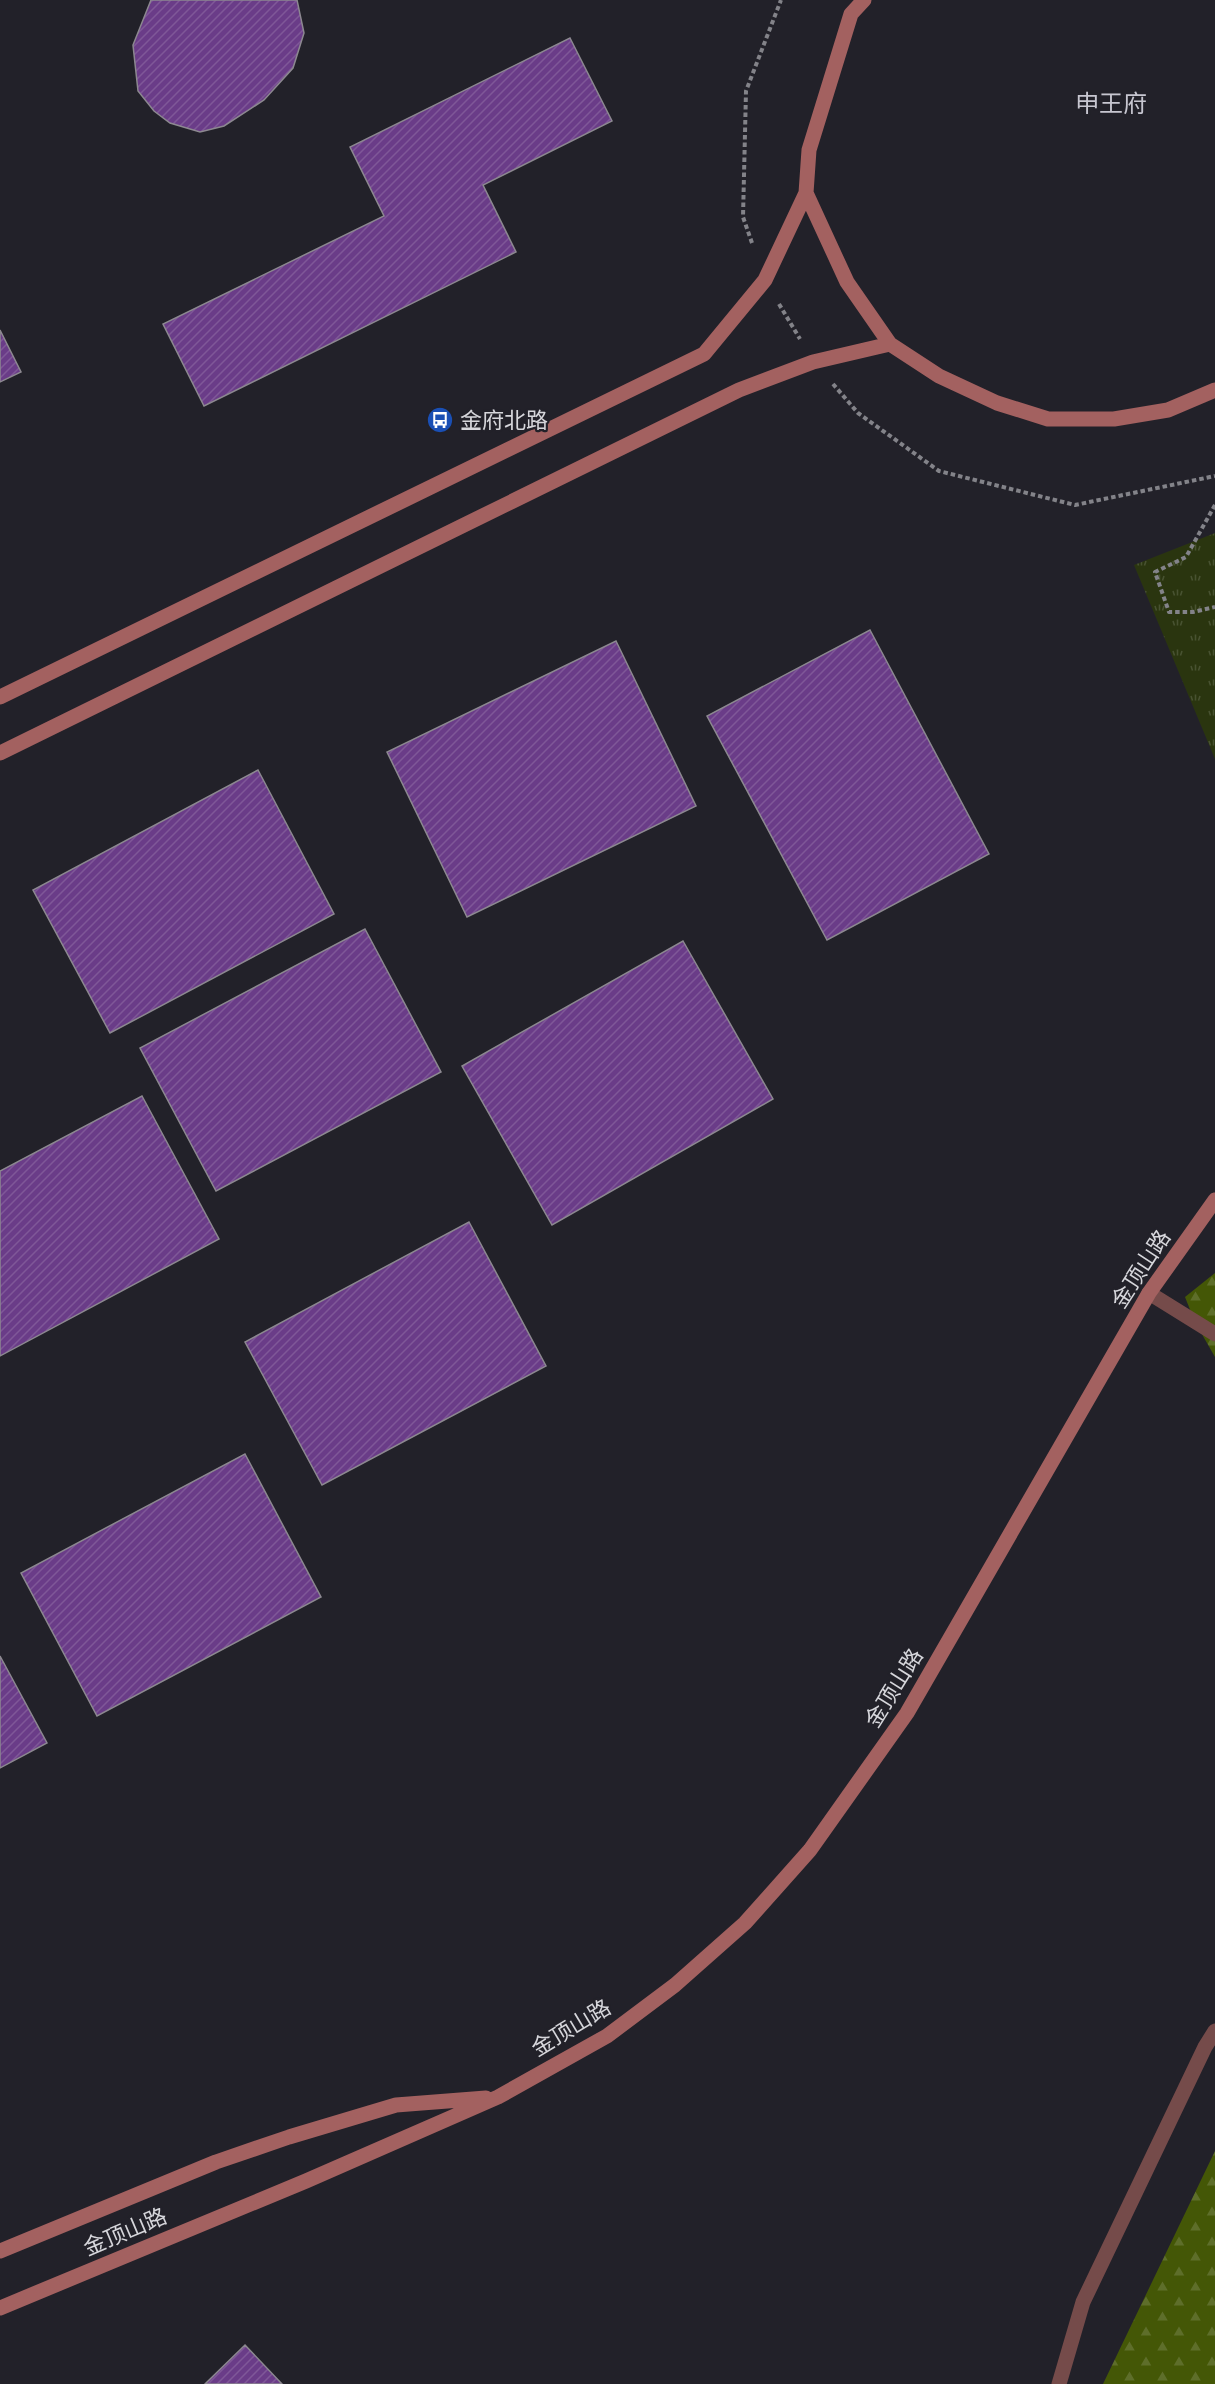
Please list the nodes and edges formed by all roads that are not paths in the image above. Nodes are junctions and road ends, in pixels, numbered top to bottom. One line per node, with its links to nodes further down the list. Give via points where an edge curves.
1 (864, 0): 2 (main road)
2 (852, 7): 3 (main road, via 809,150)
3 (806, 193): 4 (main road, via 847,282); 6 (main road, via 765,280 704,354)
4 (890, 344): 5 (main road, via 939,376 997,403 1048,419 1114,419 1168,410); 7 (main road, via 813,362 739,390)
5 (1215, 390)
6 (0, 697)
7 (0, 753)
8 (1215, 1200): 9 (main road, 金顶山路)
9 (1149, 1293): 10 (lane); 12 (main road, 金顶山路, via 907,1713 810,1850 745,1923 675,1985 607,2036)
10 (1215, 1334)
11 (1215, 2031): 15 (lane, via 1083,2302)
12 (498, 2097): 13 (main road, 金顶山路, via 396,2105 289,2137 216,2162); 14 (main road, 金顶山路)
13 (0, 2252)
14 (0, 2308)
15 (1059, 2384)

